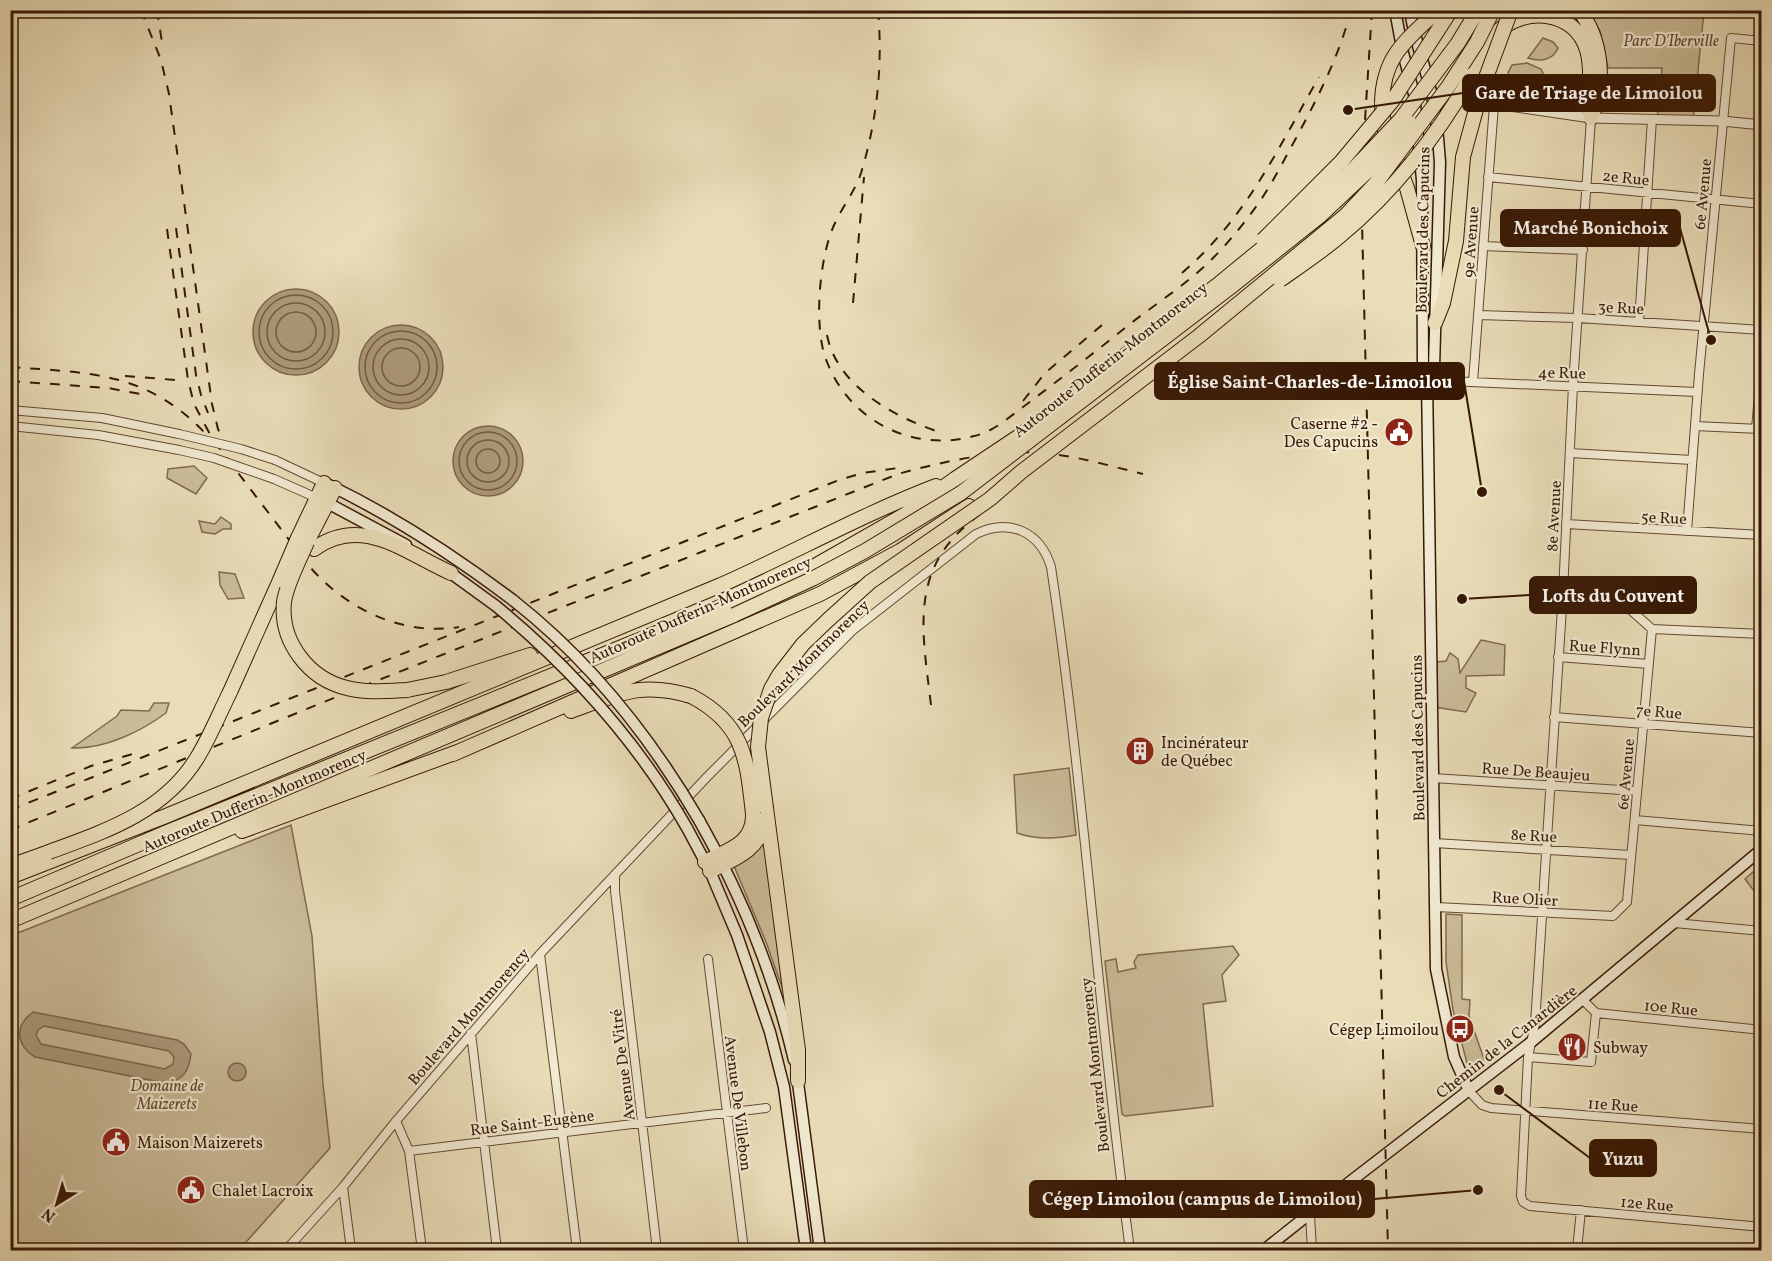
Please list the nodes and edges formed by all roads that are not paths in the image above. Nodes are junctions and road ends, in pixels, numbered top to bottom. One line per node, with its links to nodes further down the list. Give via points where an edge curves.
1 (1395, 10): 10 (main road, Boulevard des Capucins)
2 (1410, 10): 9 (main road, Boulevard des Capucins)
3 (1478, 10): 26 (highway, Autoroute Dufferin-Montmorency, bridge, via 1448,57 1382,141 1314,206)
4 (1492, 10): 33 (highway, bridge, via 1464,64 1376,183 1345,216); 55 (highway, Autoroute Dufferin-Montmorency, bridge, via 1442,85 1402,133 1349,190 1287,242 961,493 865,551)
5 (1511, 10): 30 (highway, bridge, via 1481,92 1463,158 1456,241)
6 (1579, 10): 14 (highway, via 1598,48 1598,103)
7 (1446, 11): 23 (highway, bridge, via 1409,36 1392,58 1384,80 1384,127); 26 (highway, bridge, via 1393,100 1369,130)
8 (1761, 41): 16 (street, 6e Avenue, via 1731,38)
9 (1428, 80): 11 (main road, Boulevard des Capucins); 12 (main road)
10 (1414, 94): 11 (street); 23 (main road, Boulevard des Capucins)
11 (1432, 94): 12 (street); 30 (main road, Boulevard des Capucins, via 1440,162)
12 (1446, 96): 13 (street)
13 (1494, 105): 14 (street); 18 (street, 9e Avenue)
14 (1591, 118): 15 (street); 19 (street, 8e Avenue); 33 (highway, bridge, via 1587,50 1571,26 1546,15 1514,20 1491,40 1436,133 1373,207 1331,243)
15 (1652, 119): 16 (street); 20 (street)
16 (1722, 121): 17 (street); 21 (street, 6e Avenue)
17 (1761, 124)
18 (1488, 177): 19 (street, 2e Rue); 24 (street, 9e Avenue)
19 (1587, 187): 20 (street, 2e Rue); 25 (street, 8e Avenue)
20 (1647, 193): 21 (street, 2e Rue); 29 (street)
21 (1715, 199): 22 (street, 2e Rue); 31 (street, 6e Avenue)
22 (1761, 204)
23 (1423, 246): 35 (main road, Boulevard des Capucins, via 1423,367)
24 (1483, 246): 25 (street); 27 (street, 9e Avenue)
25 (1583, 250): 28 (street, 8e Avenue)
26 (1220, 283): 46 (highway, Autoroute Dufferin-Montmorency, bridge, via 1018,437)
27 (1478, 315): 28 (street, 3e Rue); 36 (street, 9e Avenue)
28 (1578, 318): 29 (street, 3e Rue); 37 (street, 8e Avenue)
29 (1639, 322): 31 (street, 3e Rue)
30 (1435, 323): 35 (main road, Boulevard des Capucins, via 1434,367)
31 (1703, 325): 32 (street, 3e Rue); 38 (street, 6e Avenue)
32 (1761, 330)
33 (1199, 336): 45 (highway, bridge)
34 (1761, 361): 42 (street)
35 (1427, 381): 36 (street, 4e Rue); 65 (main road, Boulevard des Capucins)
36 (1473, 382): 37 (street, 4e Rue)
37 (1573, 385): 38 (street, 4e Rue); 43 (street, 8e Avenue)
38 (1697, 392): 41 (street, 6e Avenue)
39 (10, 410): 47 (street, bridge, via 102,418 179,434 275,460)
40 (10, 426): 48 (street, bridge, via 98,435 213,458)
41 (1695, 426): 42 (street); 44 (street, 6e Avenue)
42 (1759, 429)
43 (1570, 453): 44 (street); 49 (street, 8e Avenue)
44 (1692, 460): 50 (street, 6e Avenue)
45 (1021, 472): 55 (highway, bridge, via 900,551 820,594); 68 (highway, bridge, via 990,499 870,582 789,662 771,689 758,732)
46 (955, 479): 55 (highway, Autoroute Dufferin-Montmorency, via 906,514); 56 (highway, via 888,505 781,558)
47 (330, 485): 48 (highway); 76 (main road, bridge, via 427,539 514,601 573,654 674,778)
48 (322, 500): 52 (highway); 53 (main road, via 384,531)
49 (1566, 524): 50 (street, 5e Rue); 54 (street, 8e Avenue)
50 (1687, 531): 51 (street, 5e Rue)
51 (1761, 535)
52 (306, 543): 53 (highway, via 358,534 385,540); 56 (highway, bridge, via 288,585 284,613 289,638 303,662 323,678 348,688 407,690 446,682); 77 (highway, bridge, via 196,760 183,778 160,800 120,825)
53 (451, 573): 78 (main road, bridge, via 539,643 598,705 654,777)
54 (1563, 592): 57 (street, via 1615,596); 59 (street, 8e Avenue)
55 (734, 615): 64 (highway); 72 (highway, Autoroute Dufferin-Montmorency); 81 (highway, Autoroute Dufferin-Montmorency, via 165,833)
56 (643, 616): 80 (highway)
57 (1652, 629): 58 (street); 60 (street, 6e Avenue)
58 (1761, 634)
59 (1558, 657): 60 (street, Rue Flynn); 61 (street, 8e Avenue)
60 (1649, 664): 62 (street, 6e Avenue)
61 (1554, 717): 62 (street, 7e Rue); 66 (street, 8e Avenue)
62 (1644, 723): 63 (street, 7e Rue); 67 (street, 6e Avenue)
63 (1761, 733)
64 (453, 754): 68 (highway, bridge, via 624,692 658,689 691,696 717,713 737,738); 72 (highway, via 255,828)
65 (1433, 778): 66 (street, Rue De Beaujeu); 71 (main road, Boulevard des Capucins)
66 (1549, 785): 67 (street, Rue De Beaujeu); 73 (street, 8e Avenue)
67 (1637, 791): 69 (street, 6e Avenue)
68 (762, 812): 76 (highway, via 742,843); 96 (highway, via 798,1050)
69 (1635, 820): 70 (street); 75 (street, 6e Avenue)
70 (1761, 831)
71 (1434, 843): 73 (street, 8e Rue); 82 (main road, Boulevard des Capucins)
72 (185, 847): 85 (highway, Autoroute Dufferin-Montmorency)
73 (1545, 849): 75 (street, 8e Rue); 83 (street, 8e Avenue)
74 (1761, 849): 86 (main road, Chemin de la Canardière)
75 (1631, 855): 84 (street, 6e Avenue, via 1627,902)
76 (721, 860): 78 (highway); 96 (main road, via 770,973)
77 (10, 866)
78 (707, 867): 118 (main road, via 748,964 777,1059)
79 (615, 876): 88 (street, Boulevard Montmorency); 102 (street, Avenue De Vitré); 120 (street, Boulevard Montmorency, via 760,722 874,612 983,531 1004,526 1033,537 1048,556 1051,567 1067,675)
80 (10, 877)
81 (10, 899)
82 (1436, 907): 83 (street, Rue Olier); 97 (main road, Boulevard des Capucins, via 1436,969 1454,1057)
83 (1542, 913): 84 (street, Rue Olier); 94 (street, 8e Avenue, via 1535,1024)
84 (1613, 916)
85 (10, 921)
86 (1674, 923): 87 (street); 90 (main road, Chemin de la Canardière)
87 (1761, 931)
88 (540, 954): 93 (street, Boulevard Montmorency); 104 (street)
89 (708, 959): 100 (street, Avenue De Villebon)
90 (1583, 1000): 91 (street); 94 (main road, Chemin de la Canardière)
91 (1596, 1013): 92 (street, 10e Rue); 95 (street, via 1592,1062)
92 (1761, 1030)
93 (471, 1033): 101 (street, Boulevard Montmorency); 105 (street)
94 (1530, 1043): 95 (street, 8e Avenue); 97 (main road, Chemin de la Canardière)
95 (1528, 1058): 99 (street, 8e Avenue)
96 (798, 1081): 119 (main road)
97 (1469, 1091): 99 (street, 11e Rue, via 1482,1105); 109 (main road, Chemin de la Canardière)
98 (766, 1108): 100 (street, Rue Saint-Eugène)
99 (1526, 1112): 103 (street, 11e Rue); 108 (street, 8e Avenue, via 1523,1202 1530,1206)
100 (727, 1113): 102 (street, Rue Saint-Eugène); 117 (street, Avenue De Villebon)
101 (396, 1121): 106 (street); 107 (street, Boulevard Montmorency)
102 (642, 1122): 104 (street, Rue Saint-Eugène); 116 (street, Avenue De Vitré)
103 (1761, 1129)
104 (561, 1132): 105 (street, Rue Saint-Eugène); 115 (street)
105 (485, 1141): 106 (street, Rue Saint-Eugène); 114 (street)
106 (409, 1151): 113 (street)
107 (343, 1187): 111 (street, Boulevard Montmorency); 112 (street)
108 (1581, 1210): 110 (street, 12e Rue); 123 (street)
109 (1310, 1214): 121 (main road, Chemin de la Canardière); 122 (street)
110 (1761, 1227)
111 (286, 1251)
112 (351, 1251)
113 (422, 1251)
114 (497, 1251)
115 (577, 1251)
116 (657, 1251)
117 (744, 1251)
118 (806, 1251)
119 (820, 1251)
120 (1130, 1251)
121 (1264, 1251)
122 (1312, 1251)
123 (1577, 1251)

